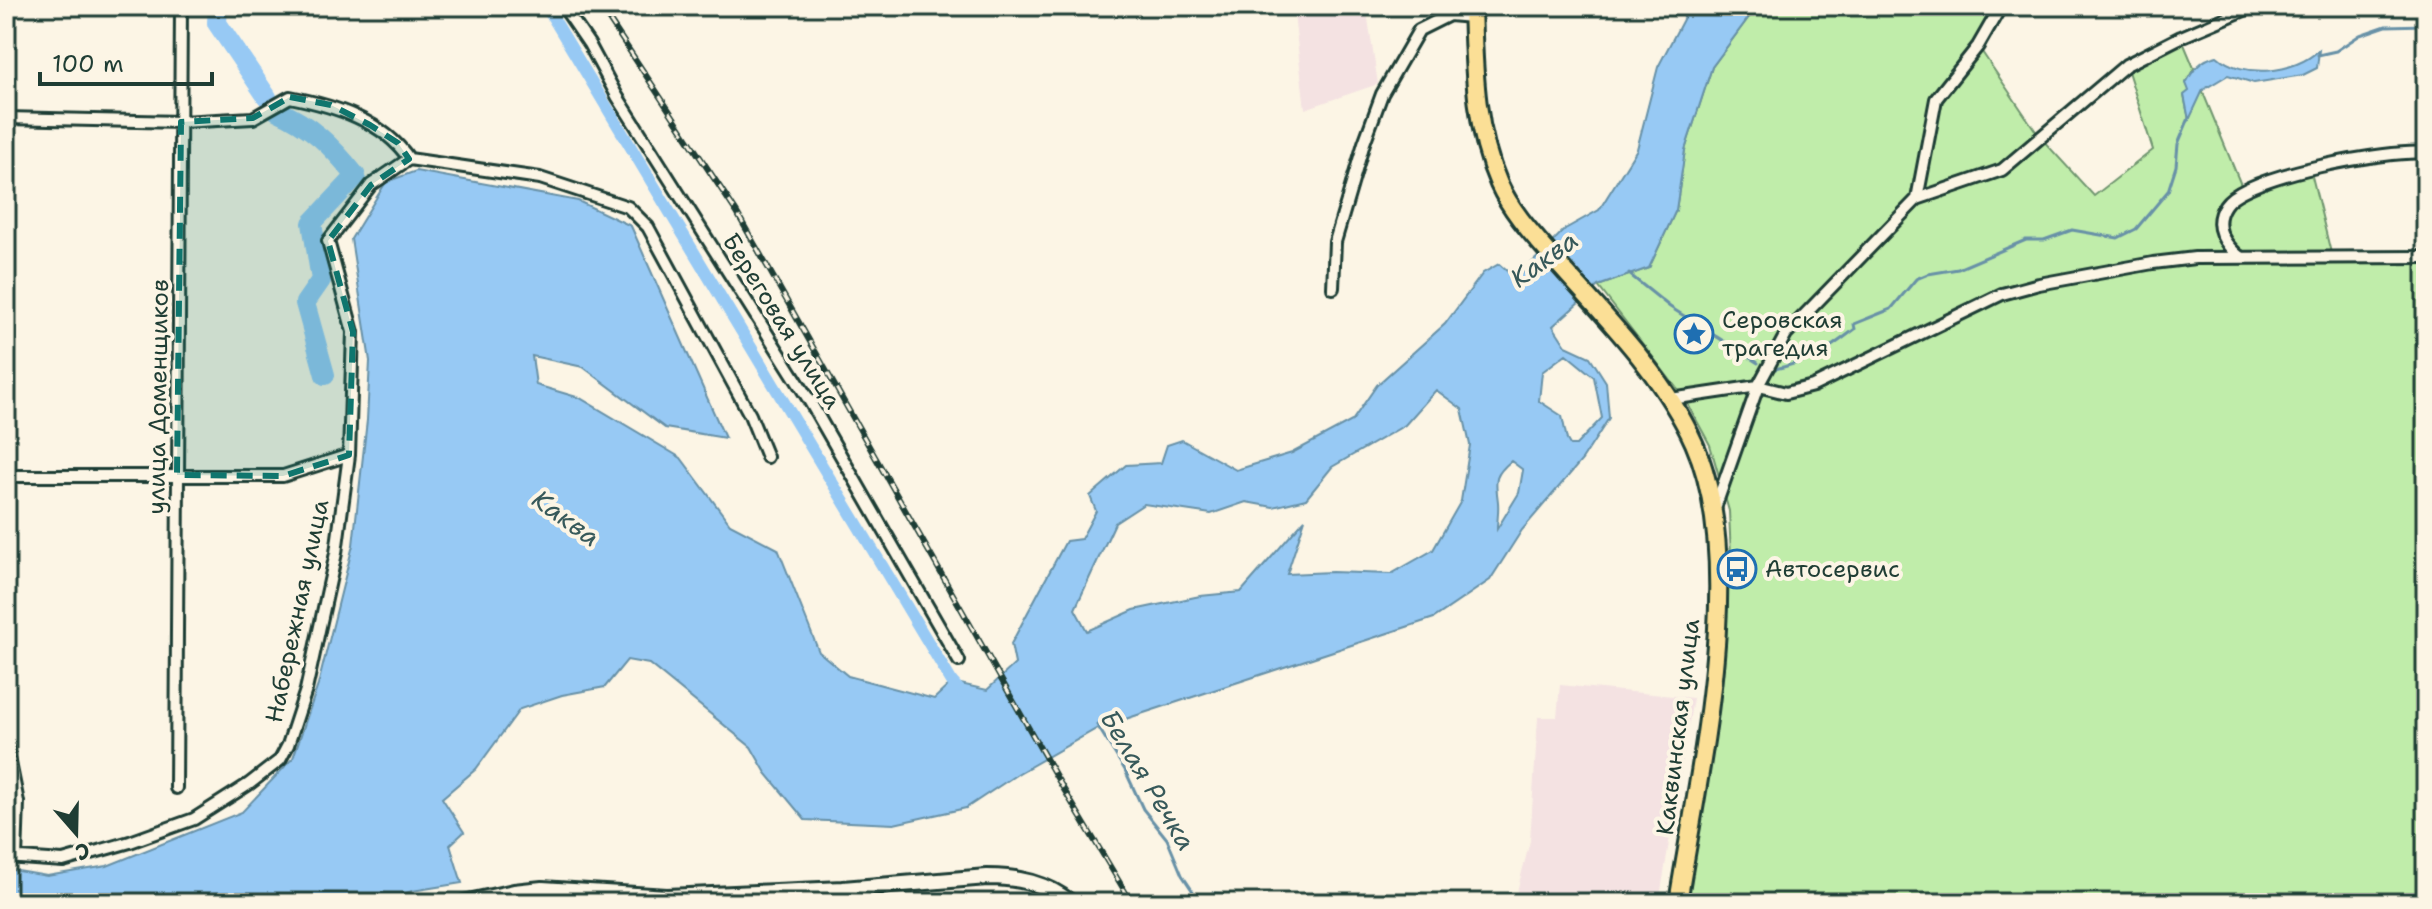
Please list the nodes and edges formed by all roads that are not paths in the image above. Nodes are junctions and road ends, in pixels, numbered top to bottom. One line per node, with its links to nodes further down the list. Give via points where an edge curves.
1 (181, 6): 7 (street, улица Доменщиков)
2 (563, 6): 21 (street, Береговая улица, via 809,400)
3 (2001, 6): 10 (street, via 1978,46 1936,99)
4 (2254, 6): 10 (street, via 2126,65 2002,170)
5 (1472, 12): 13 (street, via 1449,15 1419,30 1382,94 1335,242); 15 (main road, Каквинская улица, via 1481,134 1500,186 1524,224)
6 (6, 118): 7 (street)
7 (181, 122): 9 (street, via 253,118 290,97 331,105 370,125 398,143); 18 (street, улица Доменщиков)
8 (2426, 153): 12 (street, via 2373,155 2243,190 2225,205 2220,226 2226,245)
9 (409, 159): 16 (street, Набережная улица, via 371,185 328,241 353,332); 17 (street, via 540,178 628,207 648,227 750,415)
10 (1917, 199): 14 (street, via 1786,334)
11 (2426, 257): 12 (street)
12 (2241, 258): 14 (street, via 2195,258 2107,270 2002,294 1813,386 1786,393)
13 (1333, 288)
14 (1758, 386): 15 (street); 20 (street)
15 (1671, 399): 20 (main road, Каквинская улица, via 1695,445)
16 (349, 455): 18 (street, via 283,476); 24 (street, Набережная улица, via 336,553 309,675 280,760 194,819 63,861)
17 (767, 457)
18 (177, 475): 19 (street); 23 (street, улица Доменщиков)
19 (6, 476)
20 (1714, 511): 27 (main road, Каквинская улица, via 1718,614)
21 (959, 661)
22 (6, 743): 24 (street, via 18,802)
23 (176, 788)
24 (11, 858)
25 (464, 903): 26 (main road, via 542,889 667,897 987,877 1029,881)
26 (1071, 903)
27 (1678, 903)

